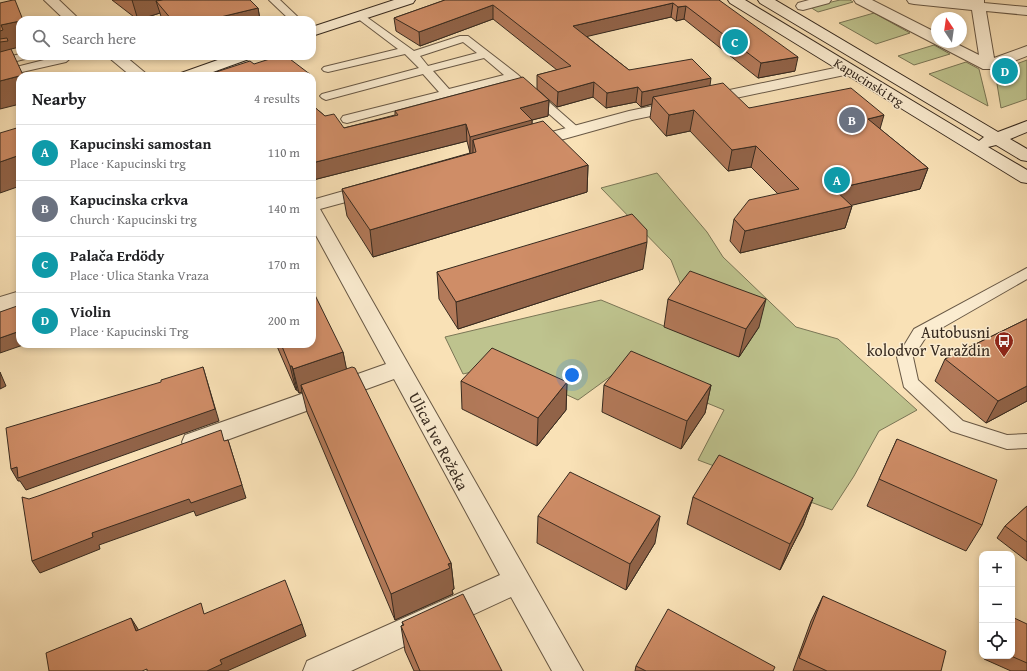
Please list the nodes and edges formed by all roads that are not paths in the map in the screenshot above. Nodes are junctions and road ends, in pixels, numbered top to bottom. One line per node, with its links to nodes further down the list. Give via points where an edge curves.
1 (51, 0): 12 (street)
2 (274, 0): 13 (lane)
3 (408, 0): 14 (street)
4 (735, 0): 29 (street, Kapucinski trg)
5 (765, 0): 39 (street, Kapucinski trg)
6 (824, 0): 10 (street)
7 (861, 0): 16 (street)
8 (914, 0): 9 (street)
9 (978, 3): 11 (street); 26 (street)
10 (803, 6)
11 (1027, 11)
12 (69, 16)
13 (292, 16)
14 (361, 16): 15 (street); 19 (lane)
15 (316, 31)
16 (931, 36)
17 (954, 48): 26 (street)
18 (1027, 51): 26 (street)
19 (410, 52): 20 (lane, via 464,38); 27 (lane); 28 (lane)
20 (486, 54): 28 (lane); 33 (lane)
21 (16, 58): 25 (lane)
22 (62, 60): 32 (lane)
23 (120, 60): 30 (street)
24 (233, 60): 31 (street)
25 (0, 62)
26 (988, 66)
27 (328, 69)
28 (426, 70): 34 (lane); 35 (lane)
29 (849, 70): 38 (street, via 629,116); 40 (street, Kapucinski trg)
30 (136, 72)
31 (199, 72)
32 (0, 74)
33 (513, 76): 34 (lane); 38 (lane)
34 (446, 94): 36 (lane)
35 (326, 96)
36 (347, 119)
37 (1027, 126): 39 (street)
38 (575, 130): 41 (street)
39 (998, 138): 40 (street); 42 (street, Kapucinski trg)
40 (975, 146): 43 (street, Kapucinski trg)
41 (515, 148)
42 (1027, 156)
43 (1027, 178)
44 (387, 184): 45 (street)
45 (316, 205)
46 (316, 218): 50 (street, Ulica Ive Režeka)
47 (1027, 273): 51 (lane, via 920,332 905,357 910,383 957,426 1007,442)
48 (16, 299): 49 (street)
49 (0, 305)
50 (400, 368): 52 (street); 53 (street, Ulica Ive Režeka)
51 (1027, 441)
52 (170, 451)
53 (516, 581): 54 (street); 55 (street, Ulica Ive Režeka)
54 (318, 671)
55 (568, 671)

